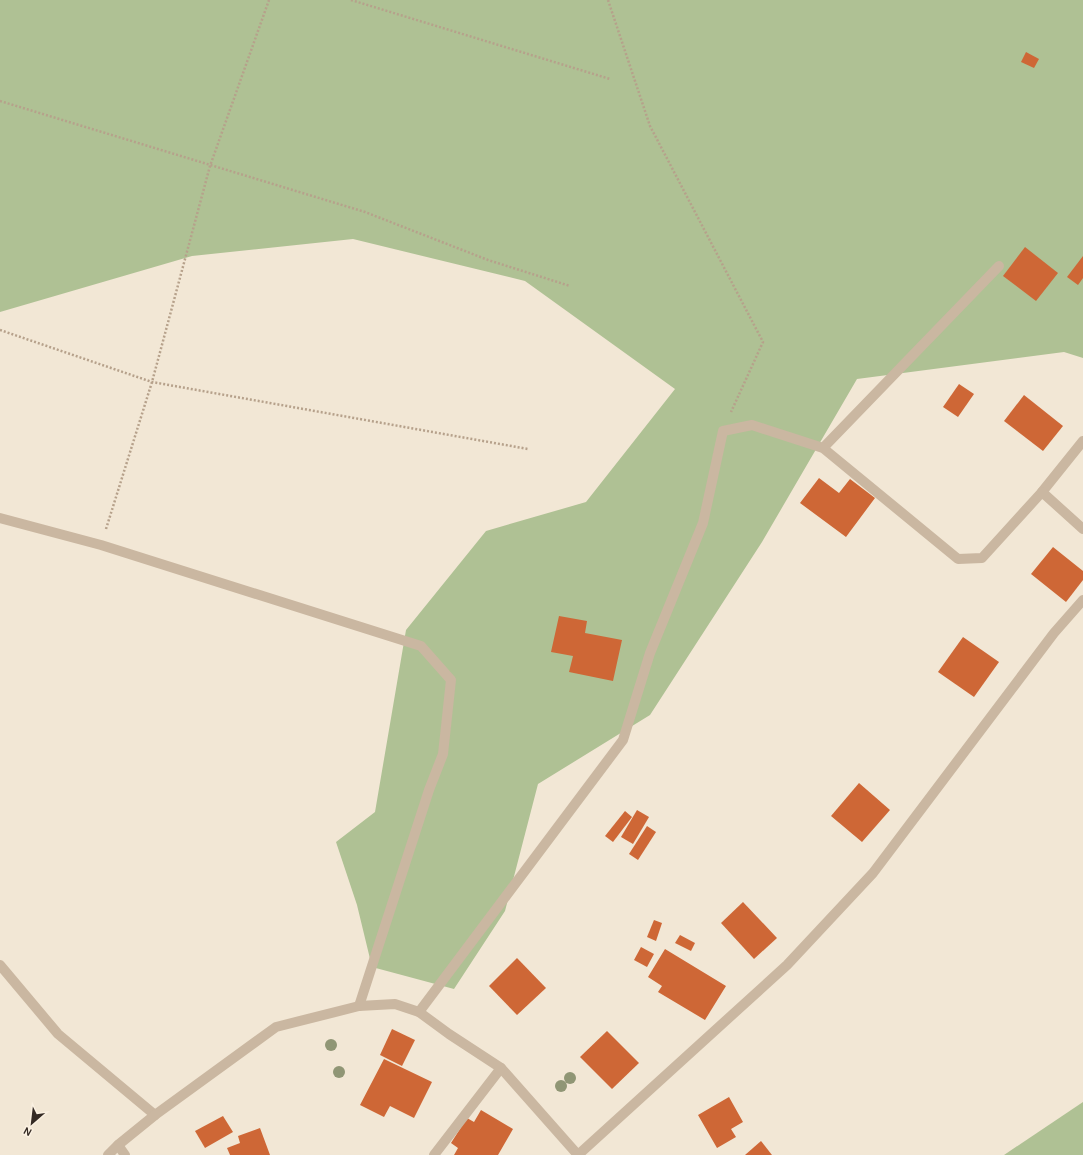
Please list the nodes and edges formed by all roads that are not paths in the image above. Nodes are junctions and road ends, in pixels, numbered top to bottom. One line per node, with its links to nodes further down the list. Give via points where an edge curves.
1 (999, 266): 3 (street)
2 (1083, 441): 4 (street)
3 (823, 448): 4 (street, via 958,559 982,558); 10 (street, via 752,425 723,430 703,523 650,653 624,740)
4 (1042, 492): 6 (street)
5 (0, 518): 9 (street, via 101,545 421,646 450,680 443,754)
6 (1083, 529)
7 (1083, 600): 17 (street, via 1054,633 873,873 787,965)
8 (0, 965): 12 (street, via 58,1034)
9 (359, 1006): 10 (street, via 395,1004); 12 (street, via 276,1027)
10 (419, 1012): 11 (street)
11 (501, 1068): 16 (street); 17 (street)
12 (155, 1115): 13 (street)
13 (118, 1145): 14 (street); 15 (street)
14 (108, 1155)
15 (125, 1155)
16 (434, 1155)
17 (578, 1155)

